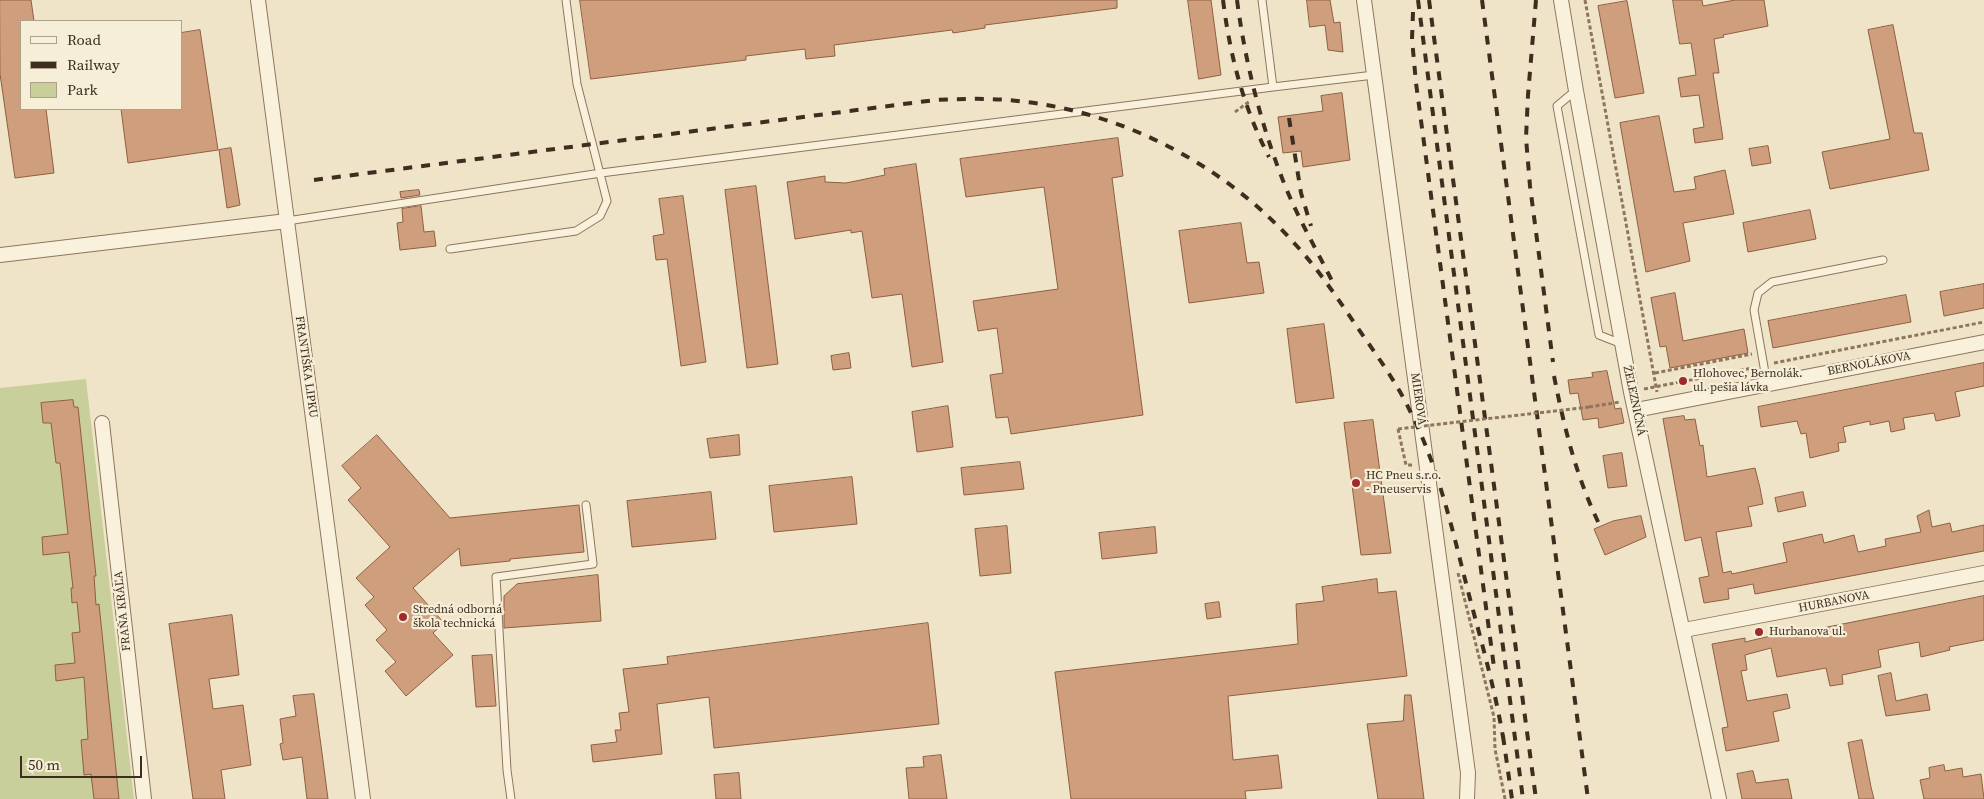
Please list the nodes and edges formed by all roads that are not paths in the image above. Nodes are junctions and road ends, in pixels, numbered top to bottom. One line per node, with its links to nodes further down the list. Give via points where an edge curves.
1 (258, 0): 10 (street, FRANTIŠKA LIPKU)
2 (566, 0): 9 (lane, via 577,84)
3 (1262, 0): 7 (lane)
4 (1364, 0): 6 (street, MIEROVÁ)
5 (1561, 0): 8 (street, ŽELEZNIČNÁ)
6 (1374, 75): 7 (lane); 25 (street, MIEROVÁ, via 1468,773)
7 (1273, 87): 9 (lane)
8 (1576, 91): 15 (street, ŽELEZNIČNÁ); 15 (lane, via 1557,106 1599,335)
9 (600, 173): 10 (lane); 11 (lane, via 607,201 600,216 576,231)
10 (287, 221): 12 (street); 23 (street, FRANTIŠKA LIPKU)
11 (450, 250)
12 (0, 255)
13 (1883, 260): 16 (lane, via 1772,282 1758,293 1754,310)
14 (1984, 342): 16 (street, BERNOLÁKOVA)
15 (1622, 344): 17 (street, ŽELEZNIČNÁ)
16 (1767, 384): 17 (street, BERNOLÁKOVA)
17 (1636, 410): 21 (street, ŽELEZNIČNÁ)
18 (102, 423): 22 (street, FRAŇA KRÁĽA)
19 (586, 505): 24 (lane, via 592,564 496,578)
20 (1984, 573): 21 (street, HURBANOVA)
21 (1684, 630): 26 (street, ŽELEZNIČNÁ)
22 (144, 799)
23 (363, 799)
24 (511, 799)
25 (1468, 799)
26 (1719, 799)

